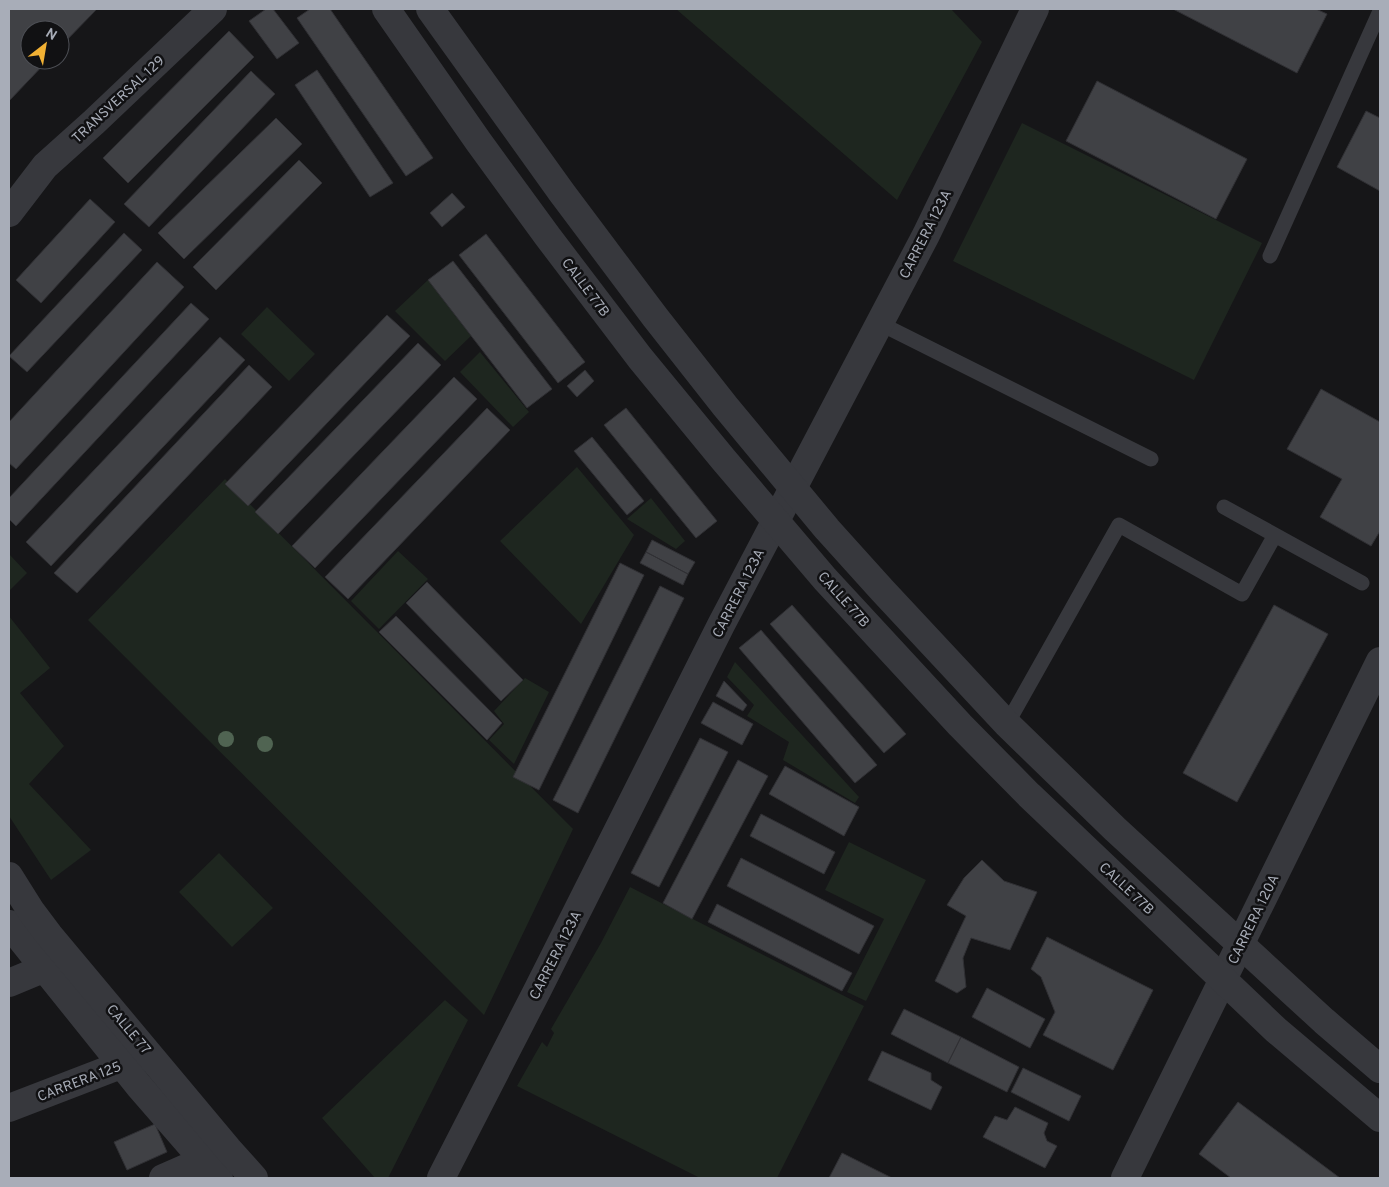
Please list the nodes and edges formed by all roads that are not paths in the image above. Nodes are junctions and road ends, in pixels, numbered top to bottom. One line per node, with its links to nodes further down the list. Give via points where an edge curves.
1 (213, 9): 6 (street, TRANSVERSAL 129, via 45,166)
2 (386, 9): 12 (street, CALLE 77B, via 478,141 640,358)
3 (430, 9): 10 (street, via 649,309)
4 (1035, 9): 8 (street, CARRERA 123A, via 926,236)
5 (1380, 11): 7 (lane)
6 (9, 213)
7 (1270, 256)
8 (880, 322): 9 (lane); 10 (street, CARRERA 123A)
9 (1151, 459)
10 (793, 488): 12 (street, CARRERA 123A); 16 (street, via 882,590)
11 (1224, 507): 13 (lane)
12 (776, 521): 21 (street, CALLE 77B, via 960,725); 32 (street, CARRERA 123A)
13 (1275, 535): 14 (lane); 16 (lane, via 1242,594 1119,525)
14 (1362, 583)
15 (1380, 660): 19 (street, CARRERA 120A)
16 (1007, 724): 19 (street)
17 (9, 876): 23 (street, CALLE 77, via 49,935)
18 (9, 924): 20 (street)
19 (1240, 944): 21 (street, CARRERA 120A); 25 (street)
20 (45, 968): 22 (street); 24 (street)
21 (1223, 979): 27 (street, CALLE 77B, via 1276,1030); 33 (street, CARRERA 120A)
22 (9, 983)
23 (149, 1054): 24 (street, CARRERA 125); 28 (street, CALLE 77)
24 (122, 1066): 26 (street, CARRERA 125); 29 (street)
25 (1380, 1069)
26 (9, 1108)
27 (1380, 1118)
28 (228, 1149): 29 (street); 31 (street, CALLE 77)
29 (212, 1169): 30 (street)
30 (163, 1178)
31 (254, 1178)
32 (441, 1178)
33 (1125, 1178)

